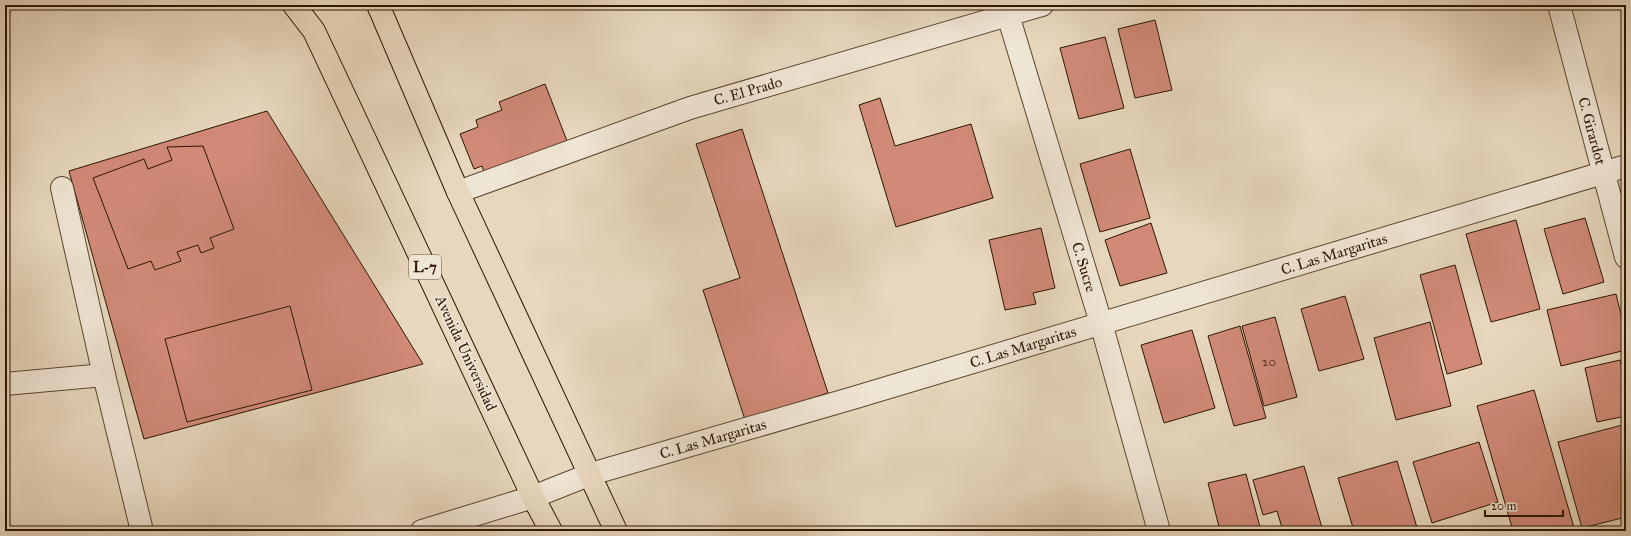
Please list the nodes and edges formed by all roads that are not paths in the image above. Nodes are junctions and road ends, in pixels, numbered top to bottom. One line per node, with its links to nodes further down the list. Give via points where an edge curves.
1 (294, 5): 15 (main road, Avenida Universidad / L-7, via 314,30)
2 (378, 5): 9 (main road)
3 (1042, 5): 5 (street, C. El Prado)
4 (1559, 5): 7 (street, C. Girardot)
5 (1006, 10): 9 (street, C. El Prado, via 690,108); 11 (street, C. Sucre)
6 (1626, 166): 7 (street, C. Las Margaritas)
7 (1603, 173): 10 (street, C. Girardot); 11 (street, C. Las Margaritas)
8 (62, 188): 12 (street)
9 (458, 192): 14 (main road)
10 (1626, 257)
11 (1101, 323): 14 (street, C. Las Margaritas); 20 (street, C. Sucre)
12 (104, 375): 13 (street); 16 (street)
13 (5, 384)
14 (591, 474): 15 (street, C. Las Margaritas); 19 (main road)
15 (533, 497): 17 (street, C. Las Margaritas); 18 (main road, Avenida Universidad / L-7)
16 (142, 531)
17 (422, 531)
18 (552, 531)
19 (616, 531)
20 (1159, 531)

